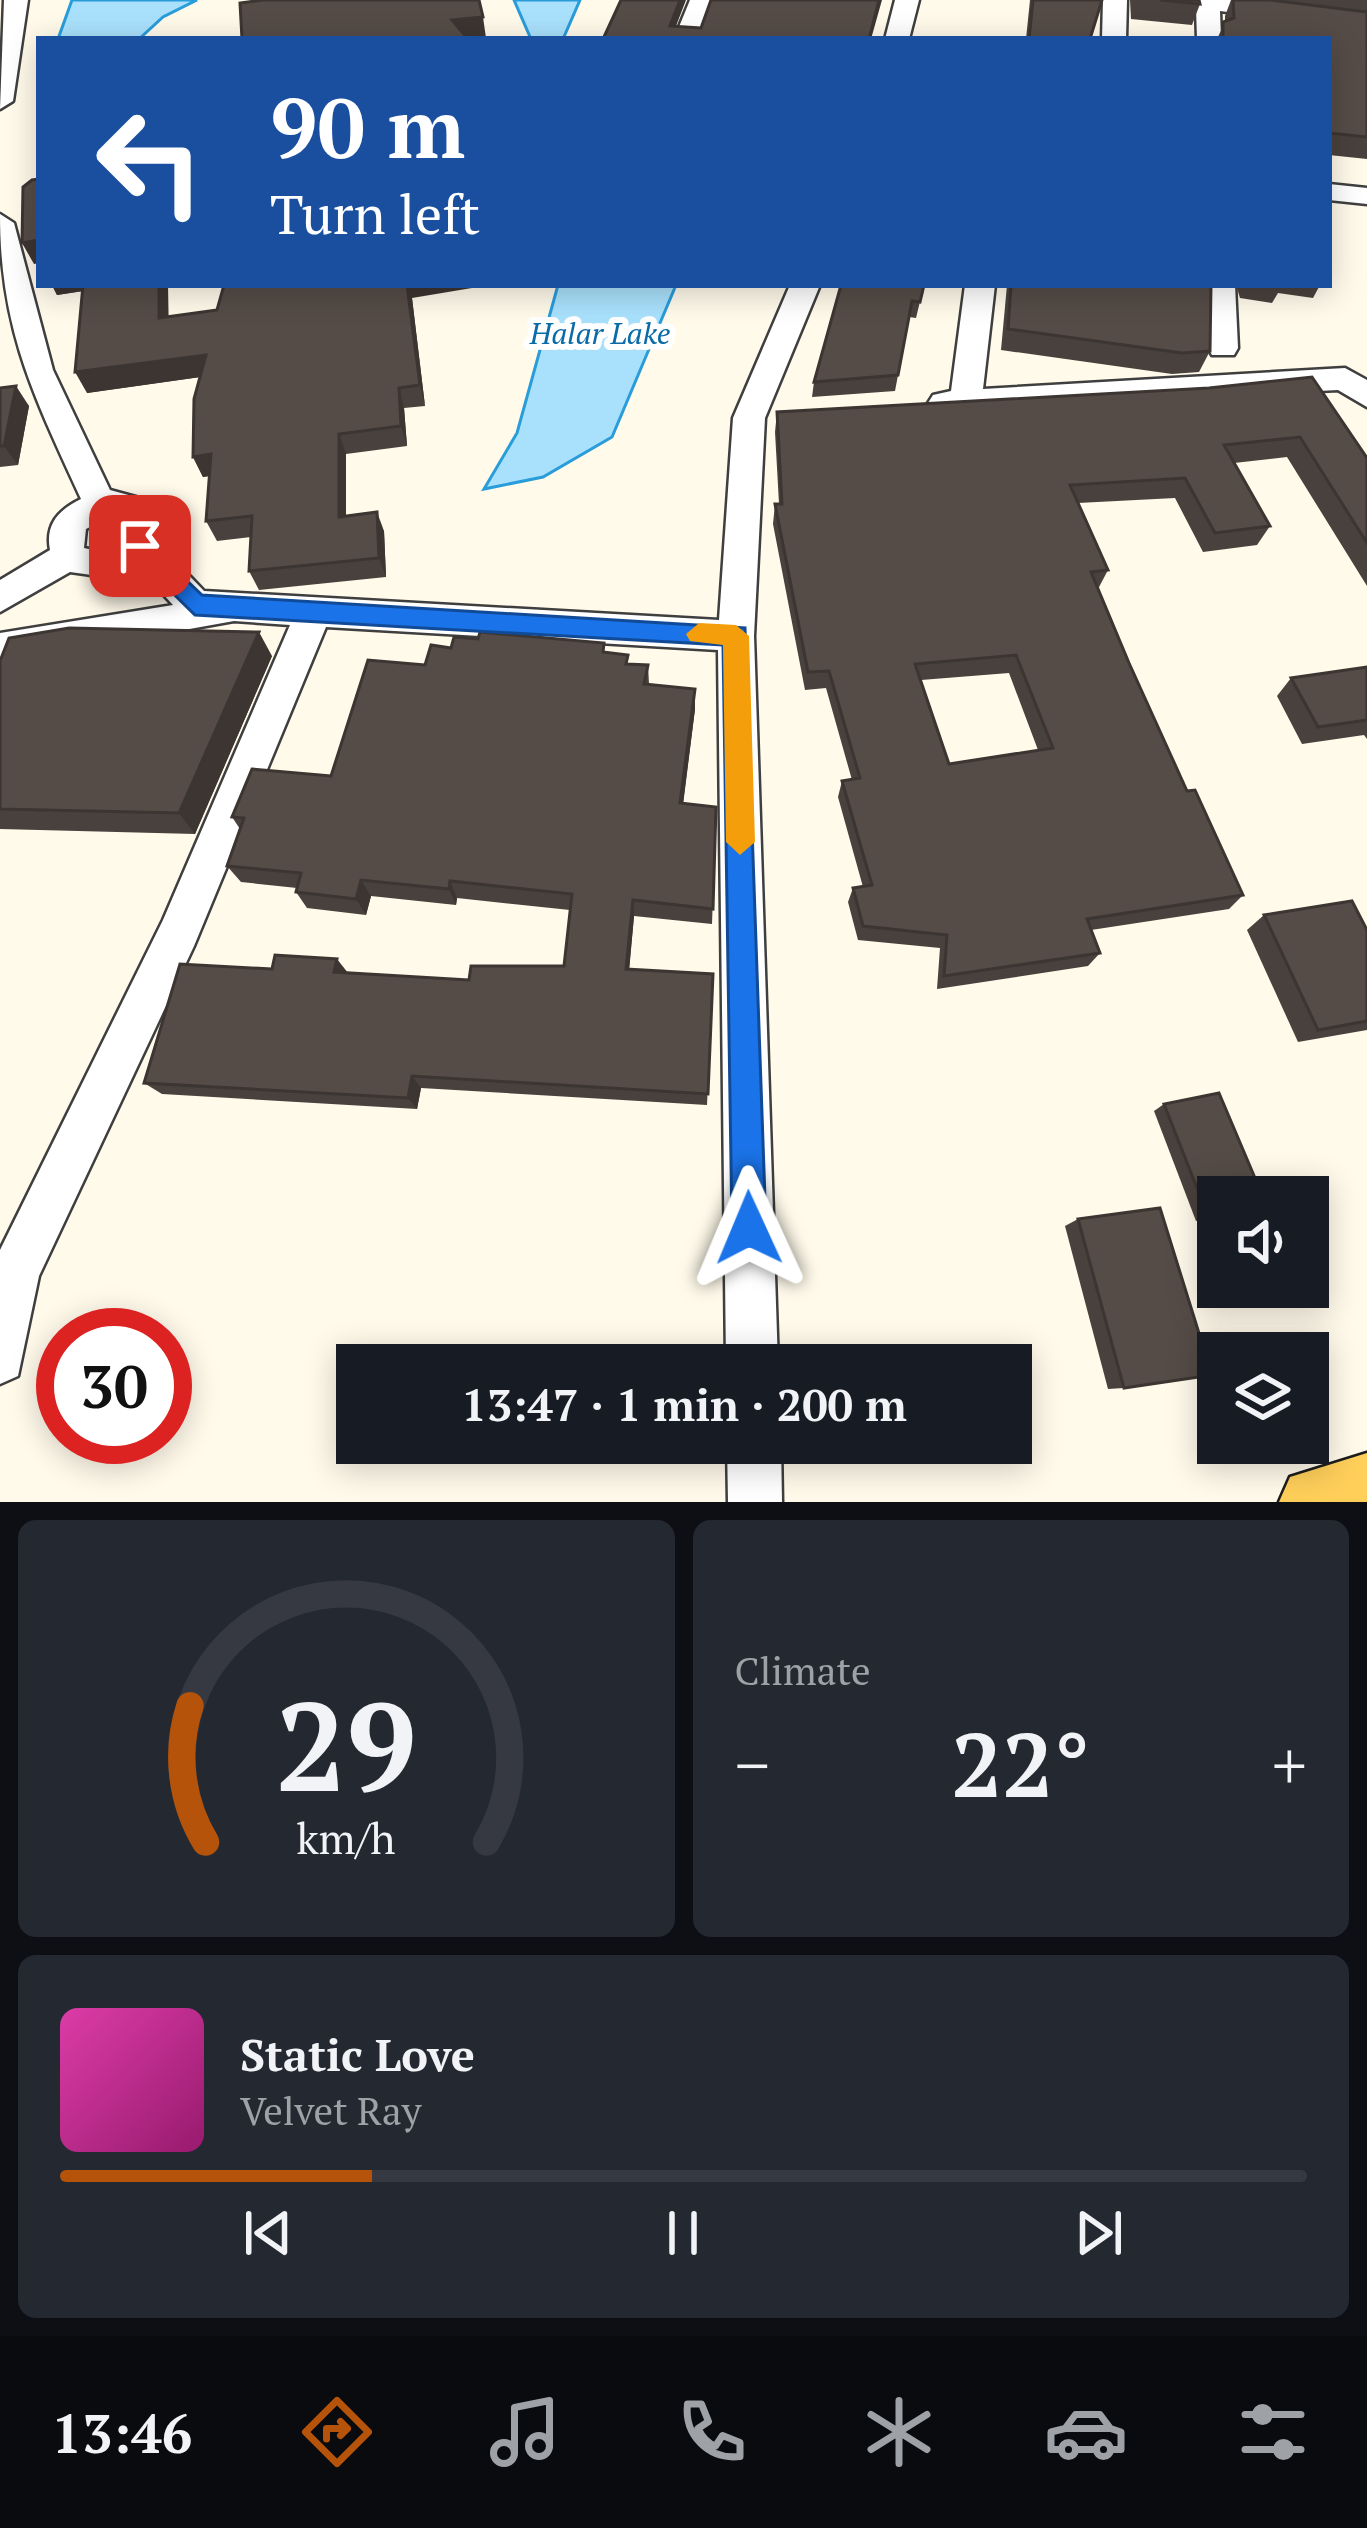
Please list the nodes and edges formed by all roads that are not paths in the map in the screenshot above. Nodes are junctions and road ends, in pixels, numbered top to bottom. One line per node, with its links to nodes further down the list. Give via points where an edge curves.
1 (16, 0): 11 (street)
2 (702, 0): 7 (street)
3 (907, 0): 8 (street)
4 (1115, 0): 9 (street)
5 (1197, 1): 6 (street); 10 (street)
6 (1367, 23)
7 (687, 36)
8 (898, 36)
9 (1114, 36)
10 (1208, 36)
11 (0, 101)
12 (1332, 192): 13 (street)
13 (1367, 196)
14 (6, 207): 15 (street)
15 (6, 270): 25 (street, via 37,370)
16 (804, 288): 24 (street)
17 (980, 288): 21 (street)
18 (1220, 288): 19 (street)
19 (1223, 348)
20 (1367, 396): 21 (street, via 1345,379)
21 (966, 401): 22 (street)
22 (905, 407)
23 (795, 416): 24 (street)
24 (749, 418): 31 (street)
25 (100, 504): 26 (street, via 142,511 147,533); 27 (street, via 71,521)
26 (140, 546): 27 (street, via 94,566); 29 (street, via 195,605)
27 (68, 556): 28 (street)
28 (0, 598)
29 (239, 608): 30 (street); 32 (street)
30 (314, 612): 31 (street); 34 (street, via 179,932 15,1273)
31 (736, 636): 33 (street)
32 (0, 648)
33 (752, 1344)
34 (0, 1358)
35 (754, 1464): 37 (street)
36 (1367, 1489): 38 (main road)
37 (755, 1502)
38 (1315, 1502)

